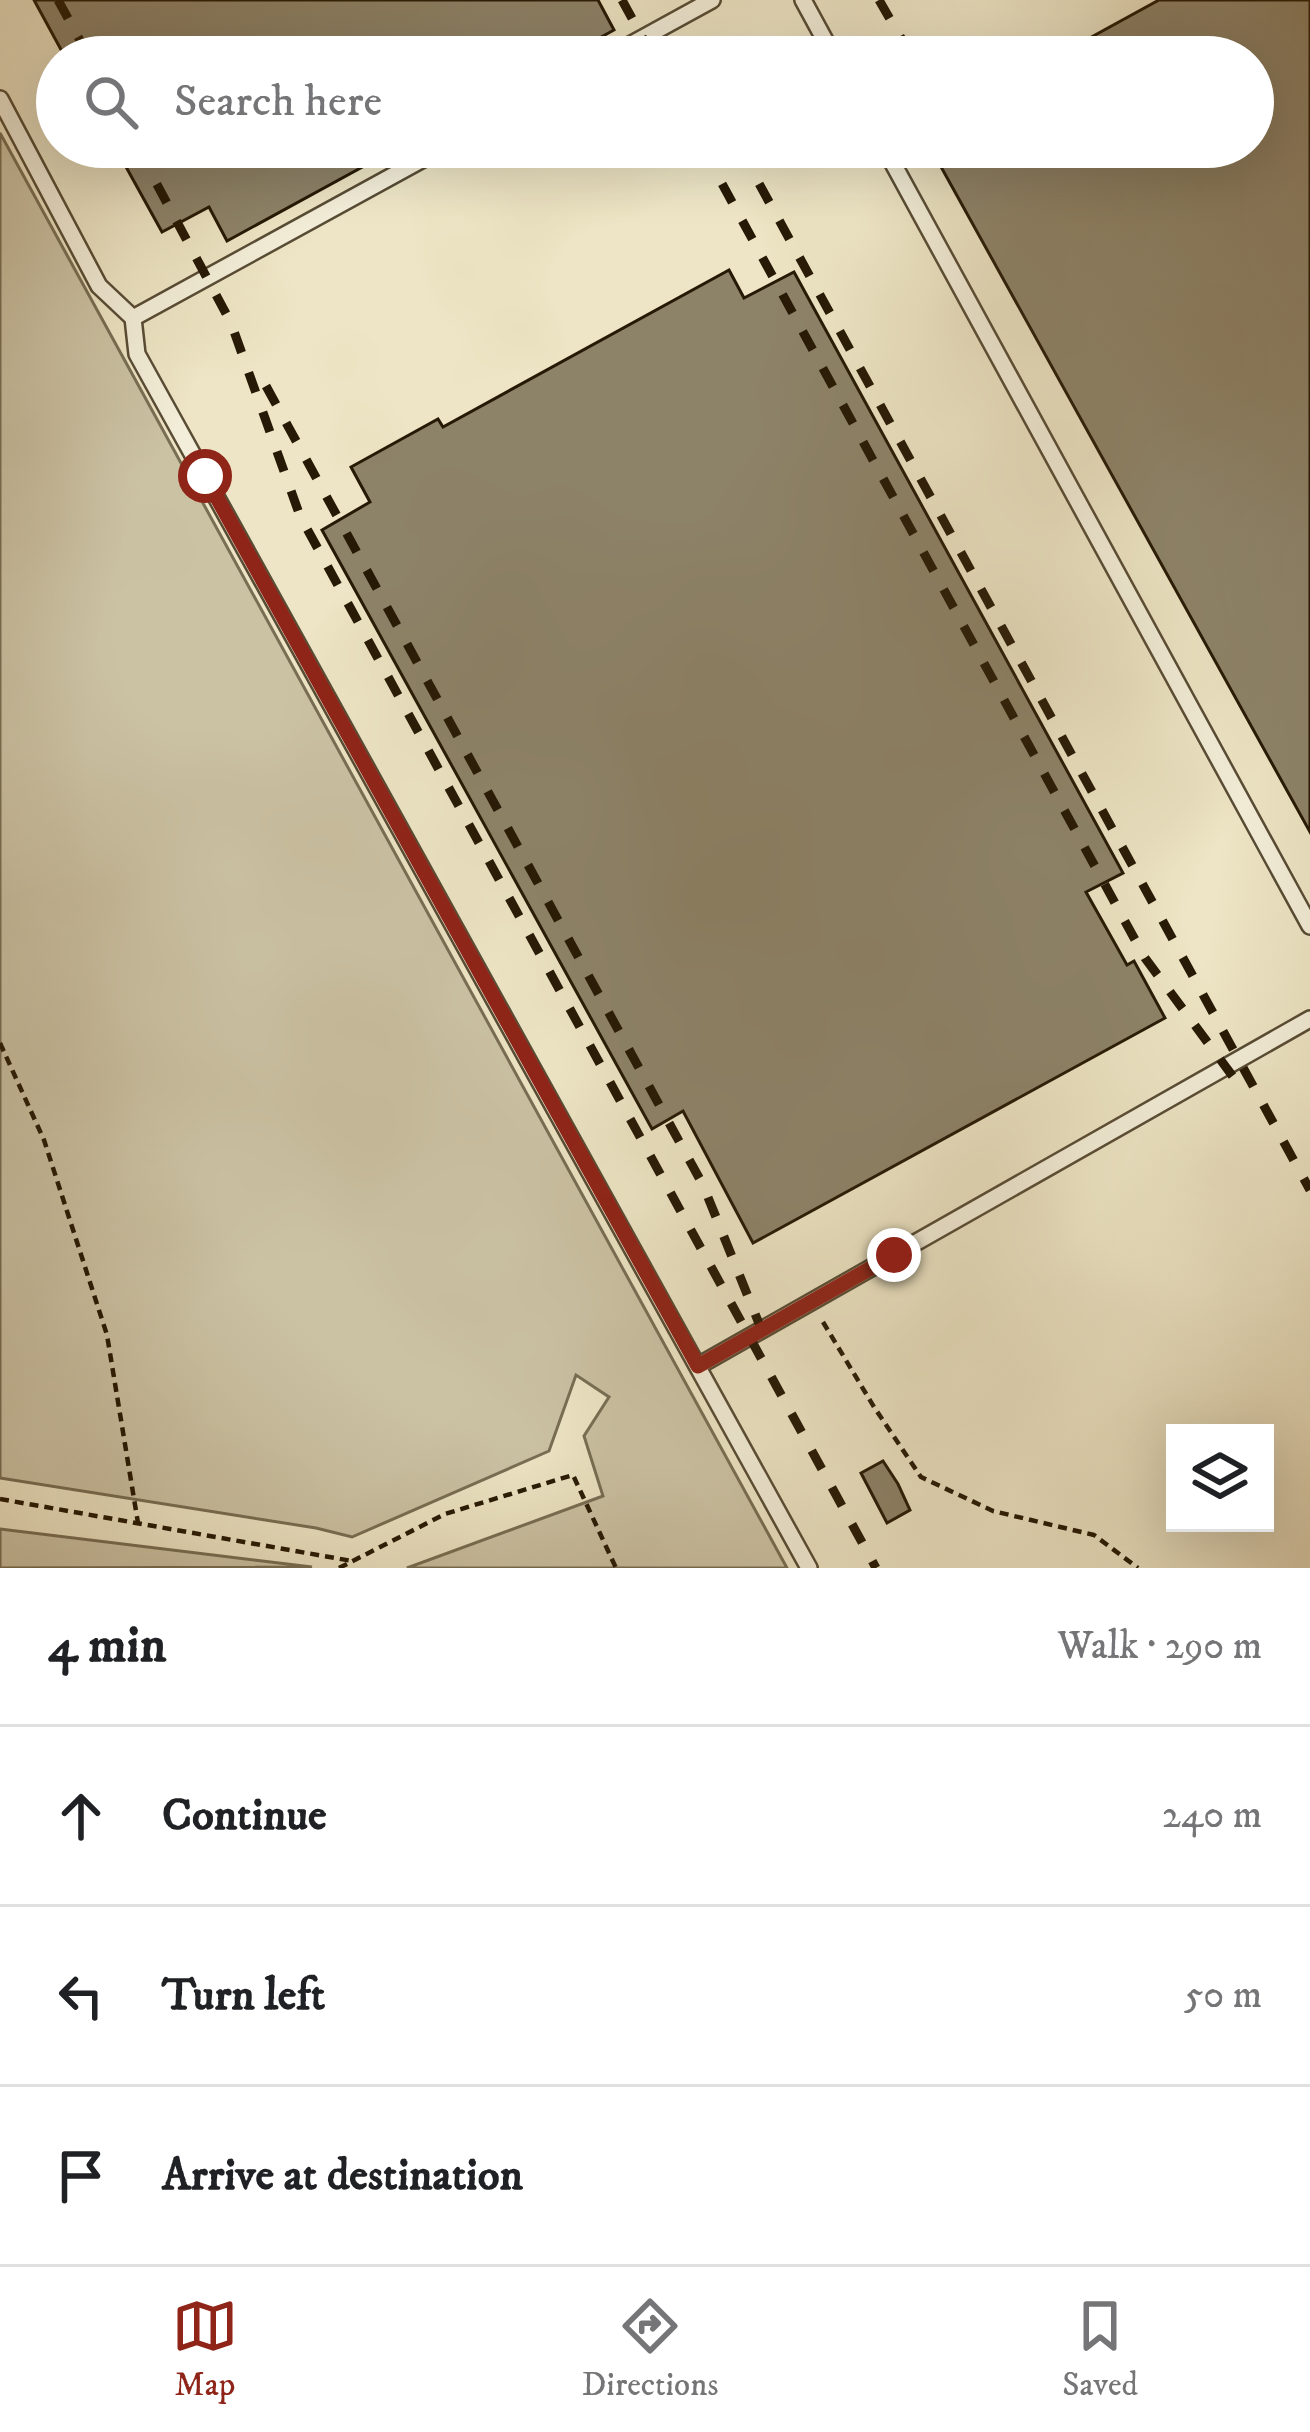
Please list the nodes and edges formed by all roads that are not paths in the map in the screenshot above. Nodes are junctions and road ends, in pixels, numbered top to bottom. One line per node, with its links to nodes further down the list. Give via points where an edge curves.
1 (712, 0): 3 (lane)
2 (803, 0): 4 (lane)
3 (646, 36)
4 (823, 36)
5 (0, 99): 6 (lane)
6 (36, 167)
7 (37, 168): 10 (lane, via 99,286)
8 (407, 168): 10 (lane)
9 (895, 168): 11 (lane)
10 (134, 318): 13 (lane, via 137,354)
11 (1310, 926)
12 (1310, 1019): 13 (lane)
13 (698, 1366): 14 (lane)
14 (809, 1568)

